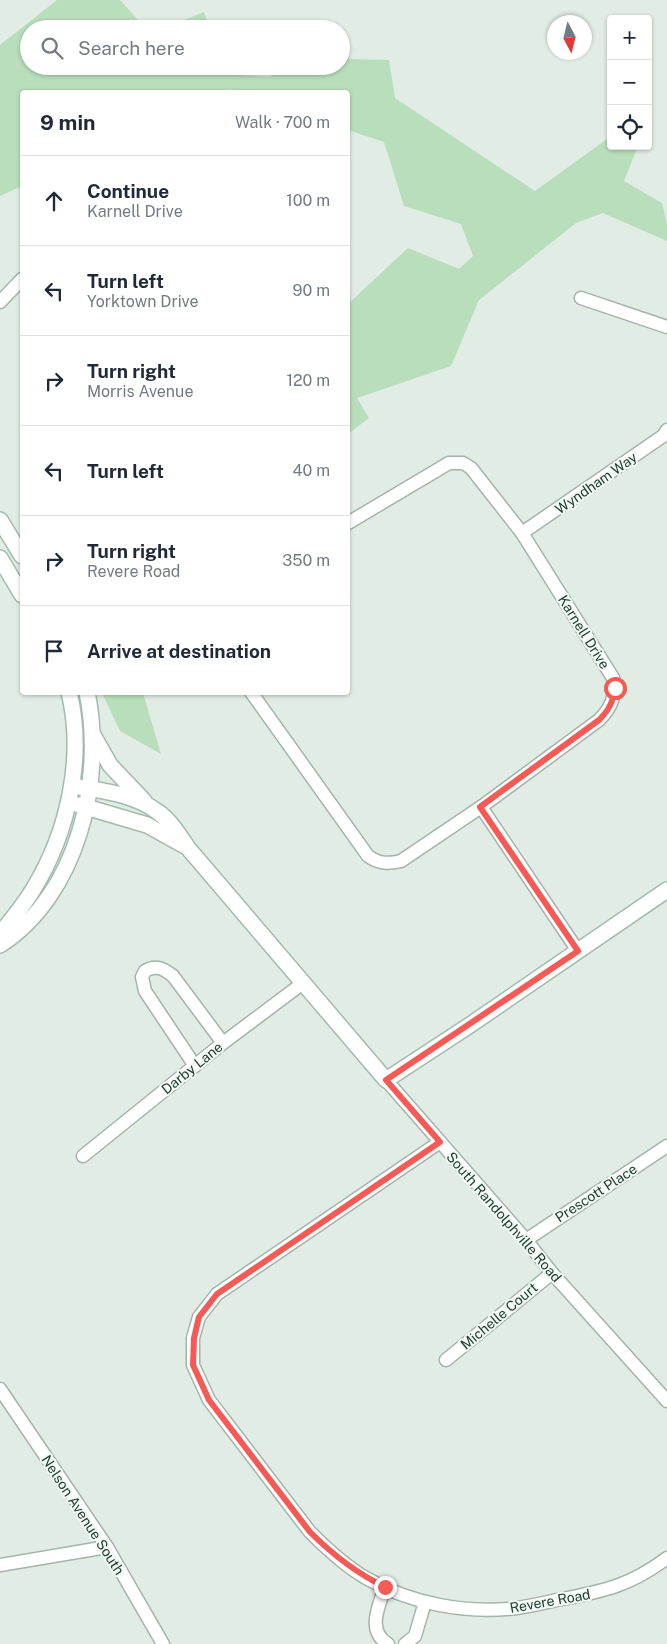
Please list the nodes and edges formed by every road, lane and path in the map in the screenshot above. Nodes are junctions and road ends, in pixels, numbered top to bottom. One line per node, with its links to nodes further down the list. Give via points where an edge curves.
1 (20, 281): 3 (street)
2 (581, 298): 4 (street)
3 (0, 302)
4 (667, 327)
5 (666, 436): 8 (street, Wyndham Way)
6 (0, 520): 9 (street)
7 (350, 521): 8 (street, Karnell Drive, via 437,469 449,463 463,463 479,477)
8 (522, 533): 21 (street, Karnell Drive, via 613,678 614,701 599,720)
9 (20, 553)
10 (0, 558): 11 (street)
11 (20, 592)
12 (70, 695): 16 (street, via 74,722)
13 (87, 695): 15 (street)
14 (253, 695): 21 (street, Karnell Drive, via 373,860 391,864 401,861)
15 (92, 733): 17 (street); 19 (street, via 110,765)
16 (72, 786): 17 (street, South Randolphville Road); 18 (street)
17 (89, 788): 19 (street, South Randolphville Road, via 112,792); 20 (street)
18 (69, 803): 20 (street, South Randolphville Road); 24 (street, via 43,872)
19 (149, 806): 22 (street, South Randolphville Road, via 160,813)
20 (87, 807): 22 (street, South Randolphville Road, via 147,825); 25 (street, via 70,858 54,889 30,922)
21 (480, 807): 26 (street)
22 (188, 848): 27 (street, South Randolphville Road)
23 (667, 890): 26 (street)
24 (0, 934)
25 (0, 945)
26 (578, 951): 30 (street)
27 (303, 983): 28 (street, Darby Lane); 30 (street, South Randolphville Road)
28 (223, 1043): 29 (street, Darby Lane); 29 (street, via 173,976 156,967 145,971 142,977 145,991)
29 (195, 1066): 33 (street, Darby Lane)
30 (386, 1080): 31 (street, South Randolphville Road)
31 (440, 1142): 34 (street, South Randolphville Road); 42 (street, Revere Road, via 217,1294 199,1317 194,1338 193,1365 209,1400 304,1525 349,1566)
32 (667, 1146): 34 (street, Prescott Place)
33 (82, 1156)
34 (526, 1240): 35 (street, South Randolphville Road)
35 (552, 1273): 36 (street, Michelle Court); 38 (street, South Randolphville Road)
36 (446, 1360)
37 (0, 1389): 39 (street, Nelson Avenue South)
38 (667, 1401)
39 (107, 1547): 41 (street); 44 (street, Nelson Avenue South)
40 (667, 1558): 43 (street, Revere Road, via 648,1573 624,1584 518,1608 467,1608)
41 (0, 1565)
42 (385, 1587): 43 (street, Revere Road); 45 (street, via 375,1623 378,1636)
43 (426, 1602): 46 (street, via 415,1636)
44 (163, 1644)
45 (388, 1644)
46 (405, 1644)

